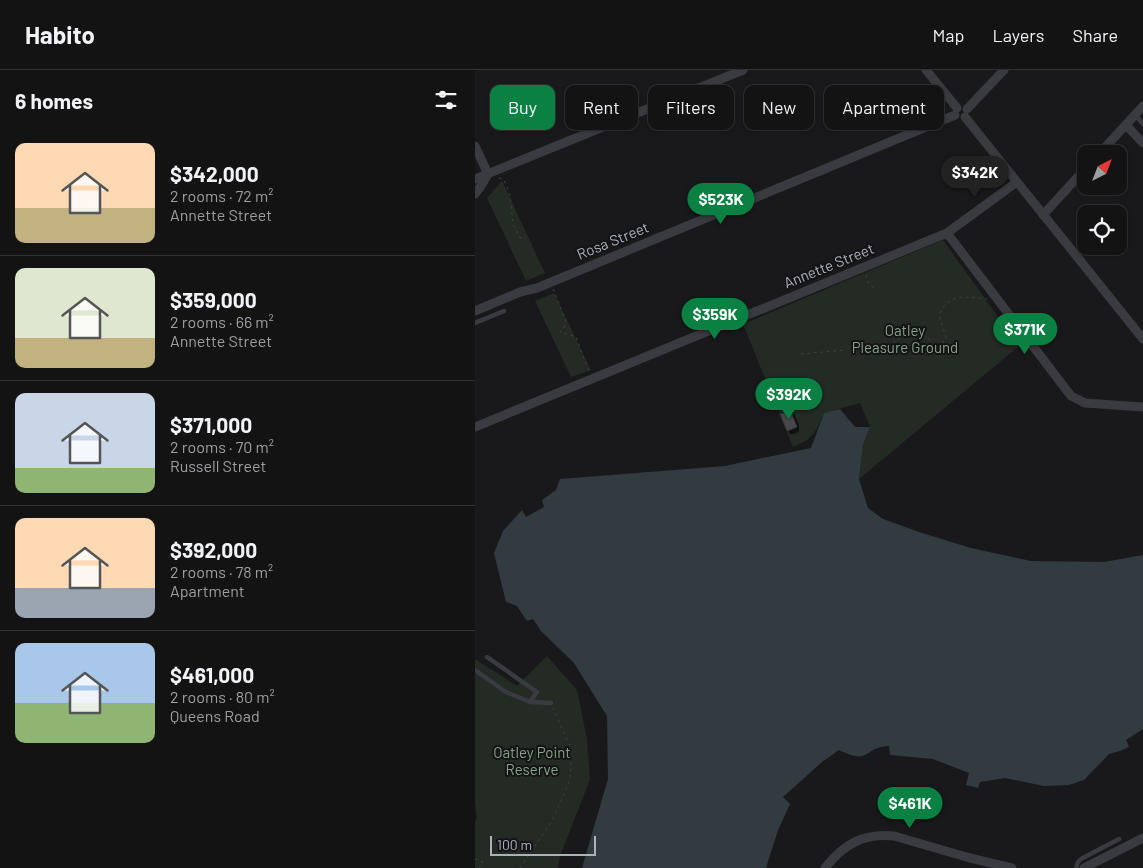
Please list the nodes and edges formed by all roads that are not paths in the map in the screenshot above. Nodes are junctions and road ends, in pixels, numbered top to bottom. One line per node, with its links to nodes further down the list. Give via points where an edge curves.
1 (743, 70): 13 (street)
2 (926, 70): 5 (street)
3 (1004, 70): 6 (street)
4 (1143, 106): 7 (street)
5 (956, 111): 6 (street, via 962,106); 20 (street, Rosa Street)
6 (966, 113): 16 (street)
7 (1135, 115): 8 (lane); 9 (street)
8 (1143, 124)
9 (1126, 125): 10 (street); 11 (street)
10 (1143, 143)
11 (1107, 145)
12 (475, 146): 13 (street)
13 (488, 174): 15 (street); 17 (street)
14 (1077, 178): 18 (street)
15 (475, 179)
16 (1017, 182): 18 (street); 19 (street, Annette Street)
17 (475, 194)
18 (1043, 215): 23 (street)
19 (947, 233): 24 (street, via 1075,399 1085,403); 25 (street, Annette Street)
20 (475, 311)
21 (504, 311): 22 (lane)
22 (475, 323)
23 (1143, 339)
24 (1143, 408)
25 (475, 427)
26 (487, 656): 28 (lane, via 537,692)
27 (475, 670): 28 (lane, via 506,692)
28 (530, 702): 29 (lane)
29 (551, 703)
30 (1143, 838): 35 (street)
31 (1119, 839): 34 (lane, via 1081,859)
32 (825, 868): 33 (street, via 848,845 883,835)
33 (1012, 868)
34 (1076, 868)
35 (1084, 868)

